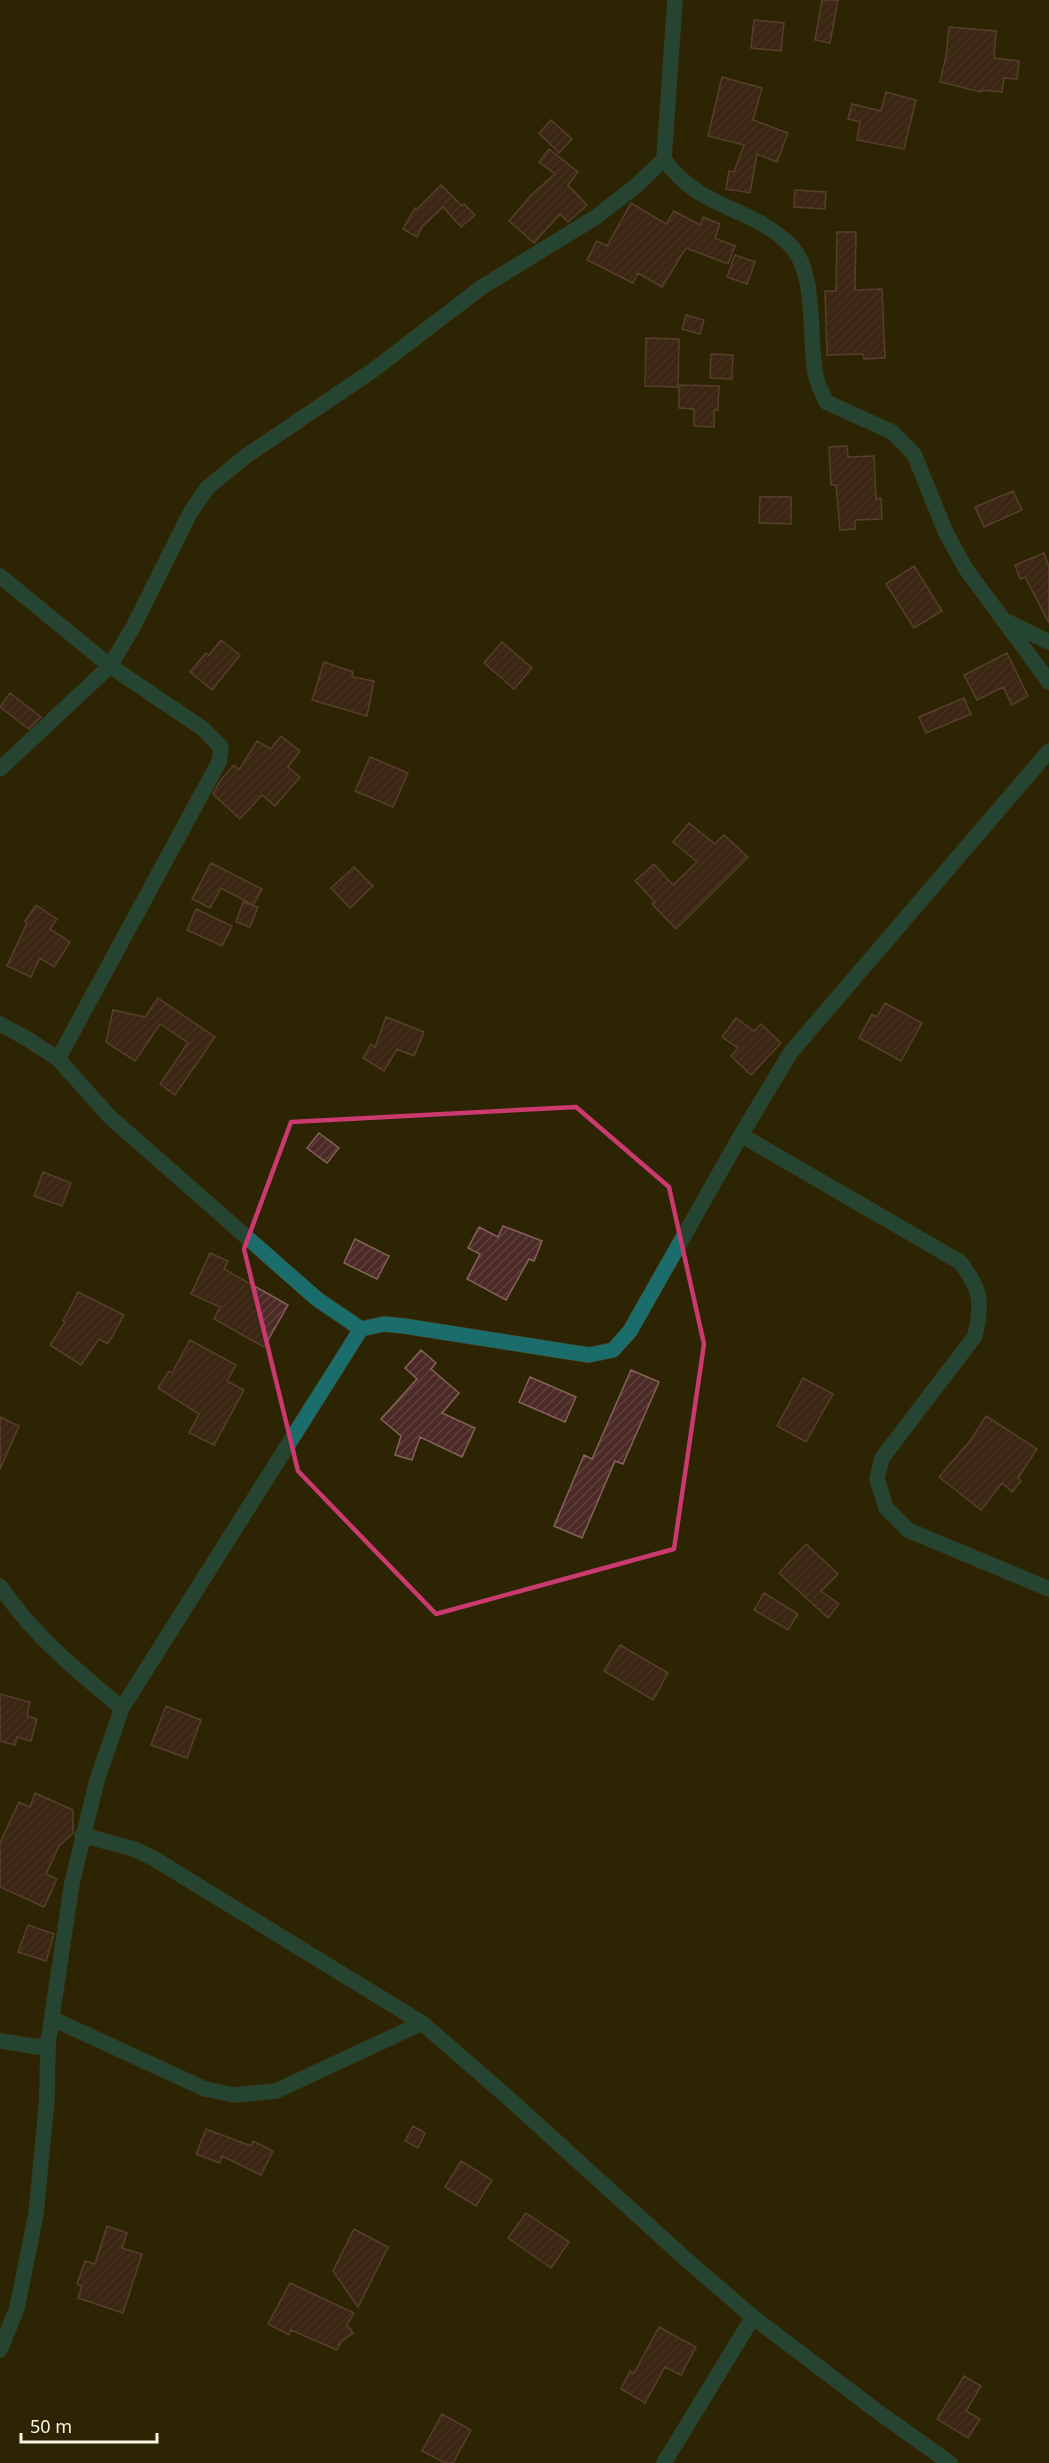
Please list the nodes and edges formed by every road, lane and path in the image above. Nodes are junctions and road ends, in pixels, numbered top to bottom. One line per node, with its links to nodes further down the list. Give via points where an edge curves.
1 (675, 0): 2 (street)
2 (664, 159): 4 (street, via 691,189 760,223 791,246 805,270 816,378 826,402 892,432 914,454 946,533 966,569); 6 (street, via 596,217 482,287 207,488)
3 (0, 576): 6 (street)
4 (1005, 621): 5 (street); 7 (street)
5 (1049, 642)
6 (110, 666): 9 (street); 11 (street, via 202,728 221,747 219,762)
7 (1049, 682)
8 (1049, 751): 12 (street, via 791,1052)
9 (0, 769)
10 (0, 1024): 11 (street)
11 (58, 1059): 13 (street, via 110,1118 316,1299)
12 (741, 1135): 13 (street, via 630,1331 613,1350 589,1355 404,1326 384,1324); 15 (street, via 960,1262 977,1285 980,1314 975,1336 882,1458 877,1479 886,1508 908,1530)
13 (361, 1329): 16 (street)
14 (0, 1586): 16 (street, via 70,1666)
15 (1049, 1589)
16 (122, 1708): 17 (street)
17 (82, 1835): 18 (street); 19 (street, via 153,1858)
18 (53, 2019): 19 (street, via 205,2089 234,2095 276,2091); 21 (street)
19 (422, 2023): 22 (street)
20 (0, 2041): 21 (street, via 38,2047)
21 (48, 2043): 23 (street, via 36,2214 17,2308)
22 (753, 2317): 24 (street); 25 (street)
23 (0, 2350)
24 (664, 2463)
25 (950, 2463)

